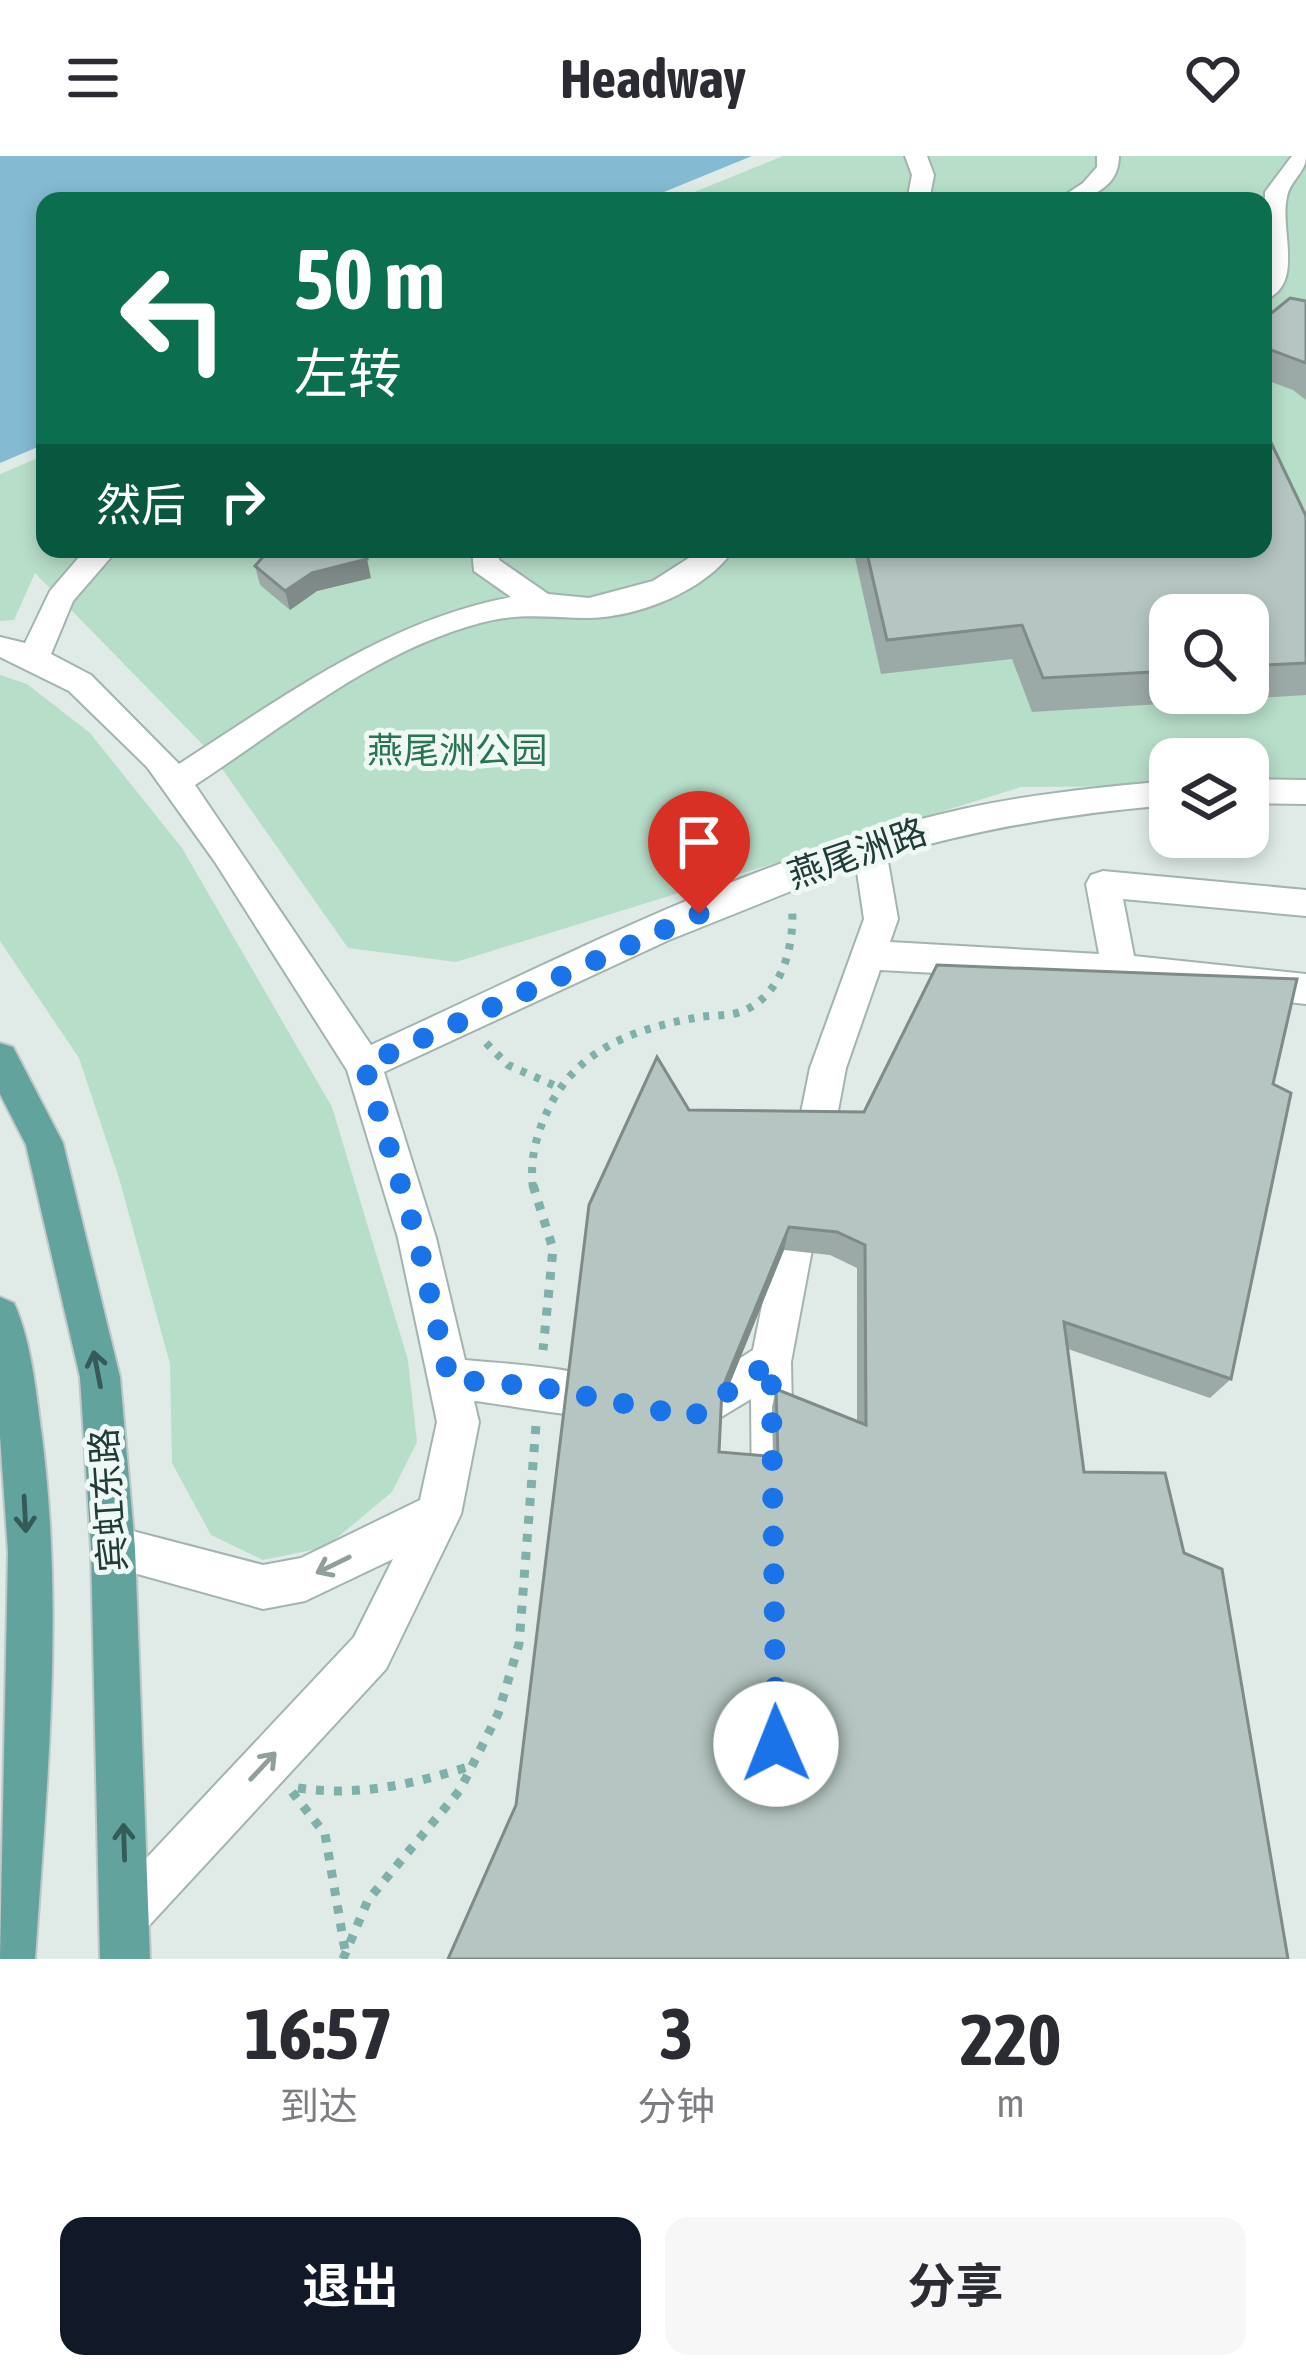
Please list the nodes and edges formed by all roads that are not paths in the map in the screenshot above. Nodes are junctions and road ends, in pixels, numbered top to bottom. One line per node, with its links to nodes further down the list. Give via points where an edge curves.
1 (916, 156): 4 (street)
2 (1108, 156): 5 (street, via 1108,168)
3 (1306, 156): 6 (street)
4 (920, 192)
5 (1085, 192)
6 (1272, 192)
7 (1272, 262): 8 (street)
8 (1306, 275)
9 (93, 558): 14 (street, via 47,619)
10 (484, 558): 12 (street)
11 (712, 558): 12 (street, via 657,592 597,607)
12 (544, 604): 15 (street, via 458,618 399,644)
13 (0, 647): 14 (street)
14 (35, 659): 15 (street, via 80,683)
15 (175, 782): 25 (street)
16 (1269, 791): 17 (street)
17 (1306, 792)
18 (1149, 793): 25 (street, 燕尾洲路, via 952,821 811,864)
19 (871, 857): 21 (street, via 881,920)
20 (1306, 903): 22 (street, via 1102,884)
21 (869, 955): 22 (street); 27 (street, via 828,1068)
22 (1119, 970): 23 (street)
23 (1306, 989)
24 (0, 1058): 30 (main road, 宾虹东路, one-way to 24, via 100,1377 44,1143)
25 (364, 1065): 28 (street)
26 (0, 1316): 32 (main road, one-way to 32, via 17,1383)
27 (771, 1362): 28 (street, via 692,1417 540,1387); 31 (street)
28 (449, 1379): 29 (street, via 458,1422)
29 (439, 1514): 30 (street, one-way to 30, via 305,1579 262,1587); 33 (street, one-way to 29, via 370,1653)
30 (113, 1548): 33 (main road, 宾虹东路, one-way to 30)
31 (773, 1553)
32 (15, 1628): 34 (main road)
33 (126, 1936)
34 (7, 1951)

